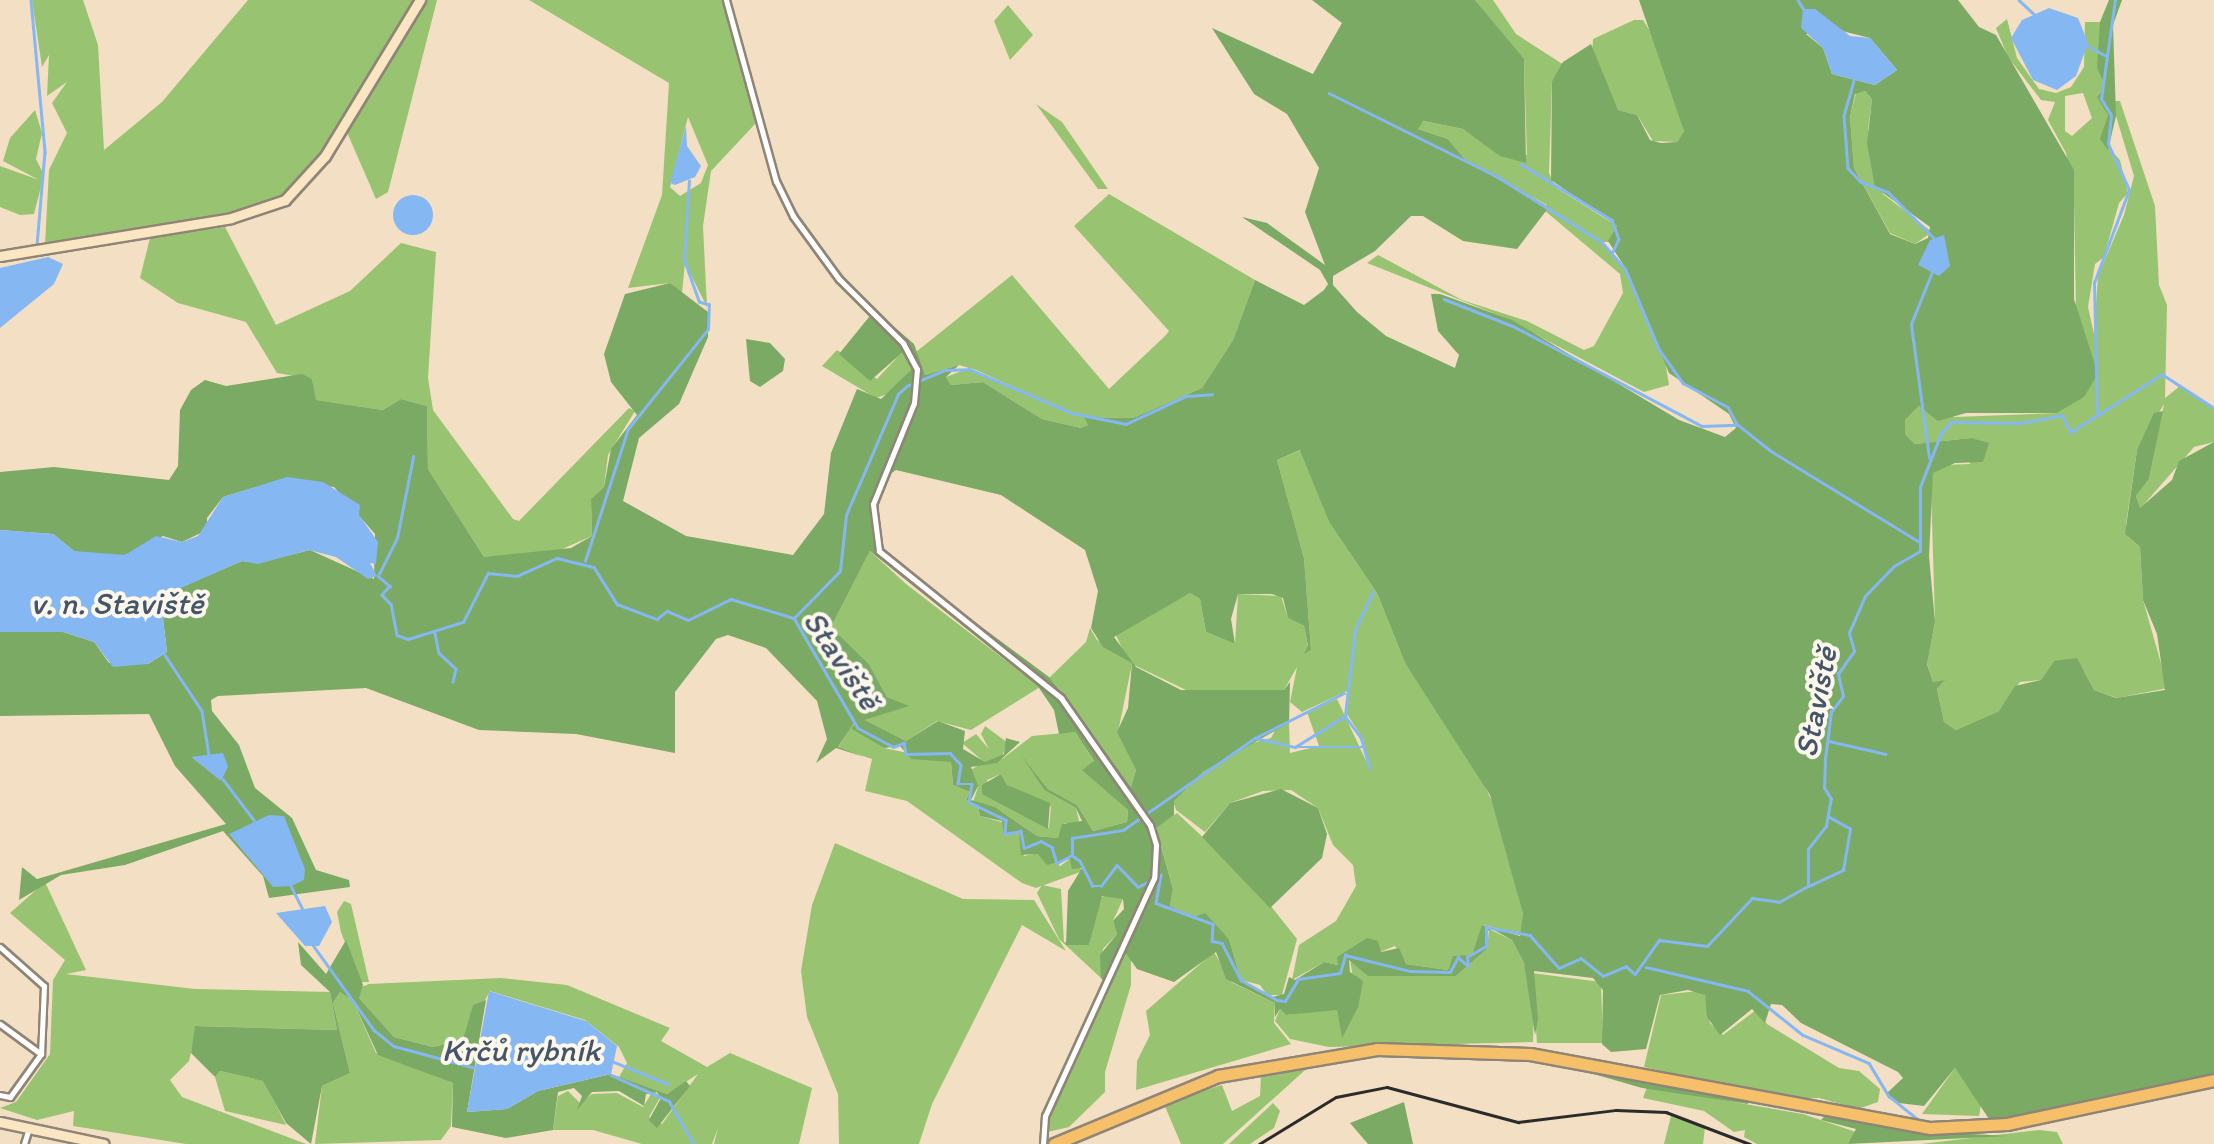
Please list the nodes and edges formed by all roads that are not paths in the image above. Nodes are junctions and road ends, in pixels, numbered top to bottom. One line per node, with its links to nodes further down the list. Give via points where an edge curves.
1 (420, 0): 3 (main road, via 325,156 285,200 231,218)
2 (726, 0): 13 (street, via 776,181 793,216 839,280 913,356 914,403 873,504 879,550 1062,698 1150,826 1156,845 1154,878 1044,1116)
3 (0, 256)
4 (0, 948): 6 (street, via 43,981)
5 (0, 1024): 6 (street)
6 (41, 1054): 8 (street, via 10,1097)
7 (2214, 1080): 14 (main road, via 2007,1124 1930,1128 1546,1057 1377,1049 1218,1076)
8 (0, 1095)
9 (0, 1122): 10 (main road)
10 (28, 1130): 11 (street); 12 (main road)
11 (24, 1144)
12 (104, 1144)
13 (1042, 1144)
14 (1054, 1144)

